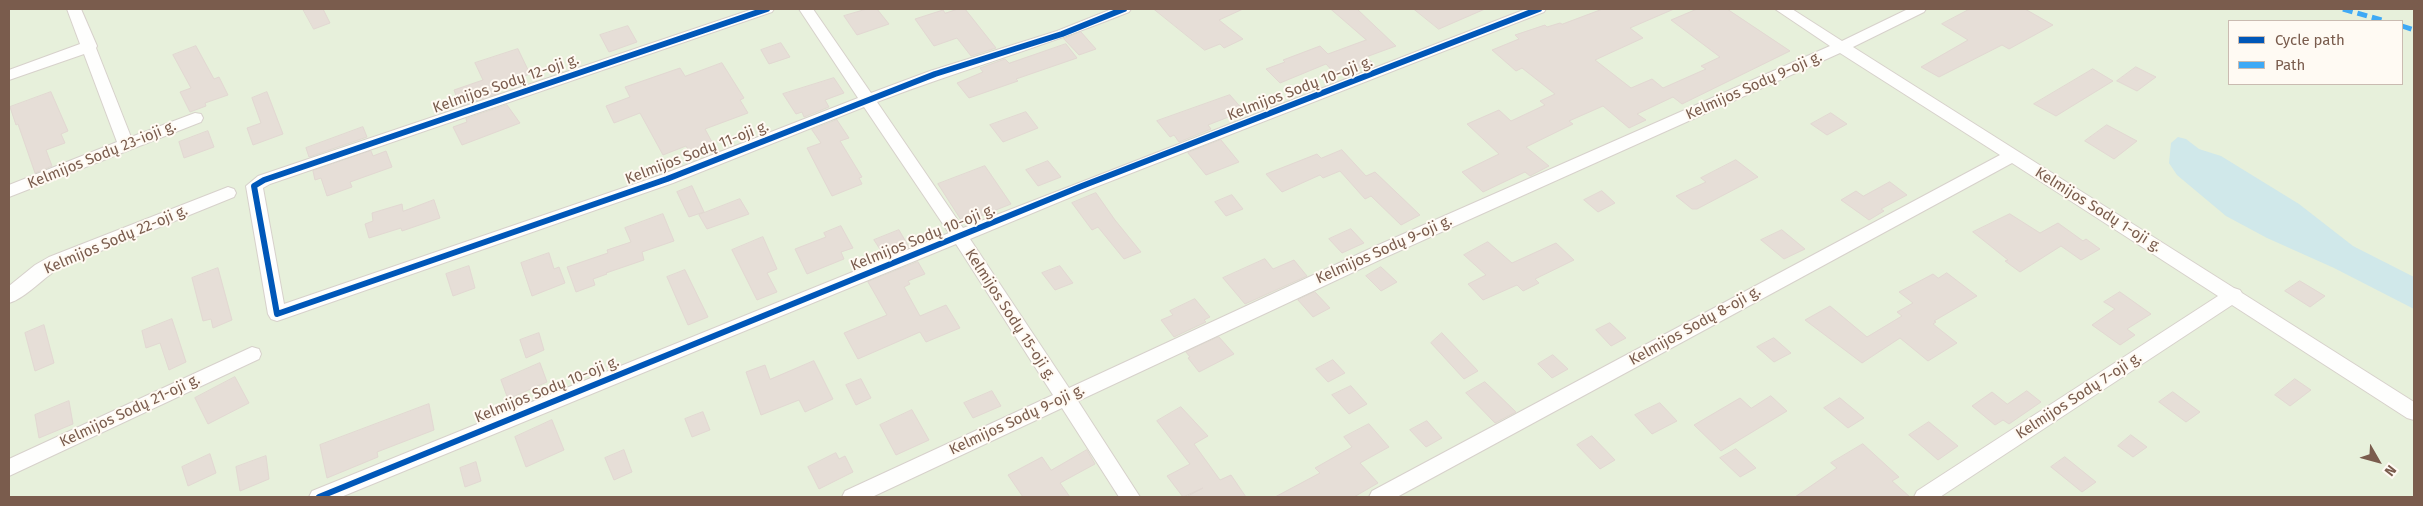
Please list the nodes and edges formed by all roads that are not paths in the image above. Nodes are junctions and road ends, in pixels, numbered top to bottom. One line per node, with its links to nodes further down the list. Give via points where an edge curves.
1 (74, 9): 8 (street)
2 (767, 9): 20 (street, Kelmijos Sodų 12-oji g., via 254,186)
3 (806, 9): 11 (street, Kelmijos Sodų 15-oji g.)
4 (1124, 9): 11 (street, Kelmijos Sodų 11-oji g., via 1062,34)
5 (1539, 9): 17 (street, Kelmijos Sodų 10-oji g., via 1082,186)
6 (1782, 9): 9 (street, Kelmijos Sodų 1-oji g.)
7 (1919, 9): 9 (street, Kelmijos Sodų 9-oji g.)
8 (90, 46): 10 (street); 13 (street)
9 (1841, 47): 14 (street, Kelmijos Sodų 1-oji g.); 22 (street, Kelmijos Sodų 9-oji g., via 1382,251)
10 (9, 75)
11 (868, 99): 17 (street, Kelmijos Sodų 15-oji g.); 20 (street, Kelmijos Sodų 11-oji g., via 667,179)
12 (195, 118): 13 (street, Kelmijos Sodų 23-ioji g.)
13 (126, 144): 15 (street, Kelmijos Sodų 23-ioji g.)
14 (2012, 156): 18 (street, Kelmijos Sodų 1-oji g.); 28 (street, Kelmijos Sodų 8-oji g.)
15 (9, 192)
16 (228, 193): 19 (street, Kelmijos Sodų 22-oji g., via 55,262)
17 (960, 237): 22 (street, Kelmijos Sodų 15-oji g.); 25 (street, Kelmijos Sodų 10-oji g.)
18 (2234, 295): 23 (street, Kelmijos Sodų 1-oji g.); 29 (street, Kelmijos Sodų 7-oji g.)
19 (9, 296)
20 (276, 314)
21 (252, 354): 24 (street, Kelmijos Sodų 21-oji g.)
22 (1063, 398): 26 (street, Kelmijos Sodų 9-oji g.); 27 (street, Kelmijos Sodų 15-oji g.)
23 (2414, 412)
24 (9, 468)
25 (319, 497)
26 (852, 497)
27 (1130, 497)
28 (1379, 497)
29 (1924, 497)

